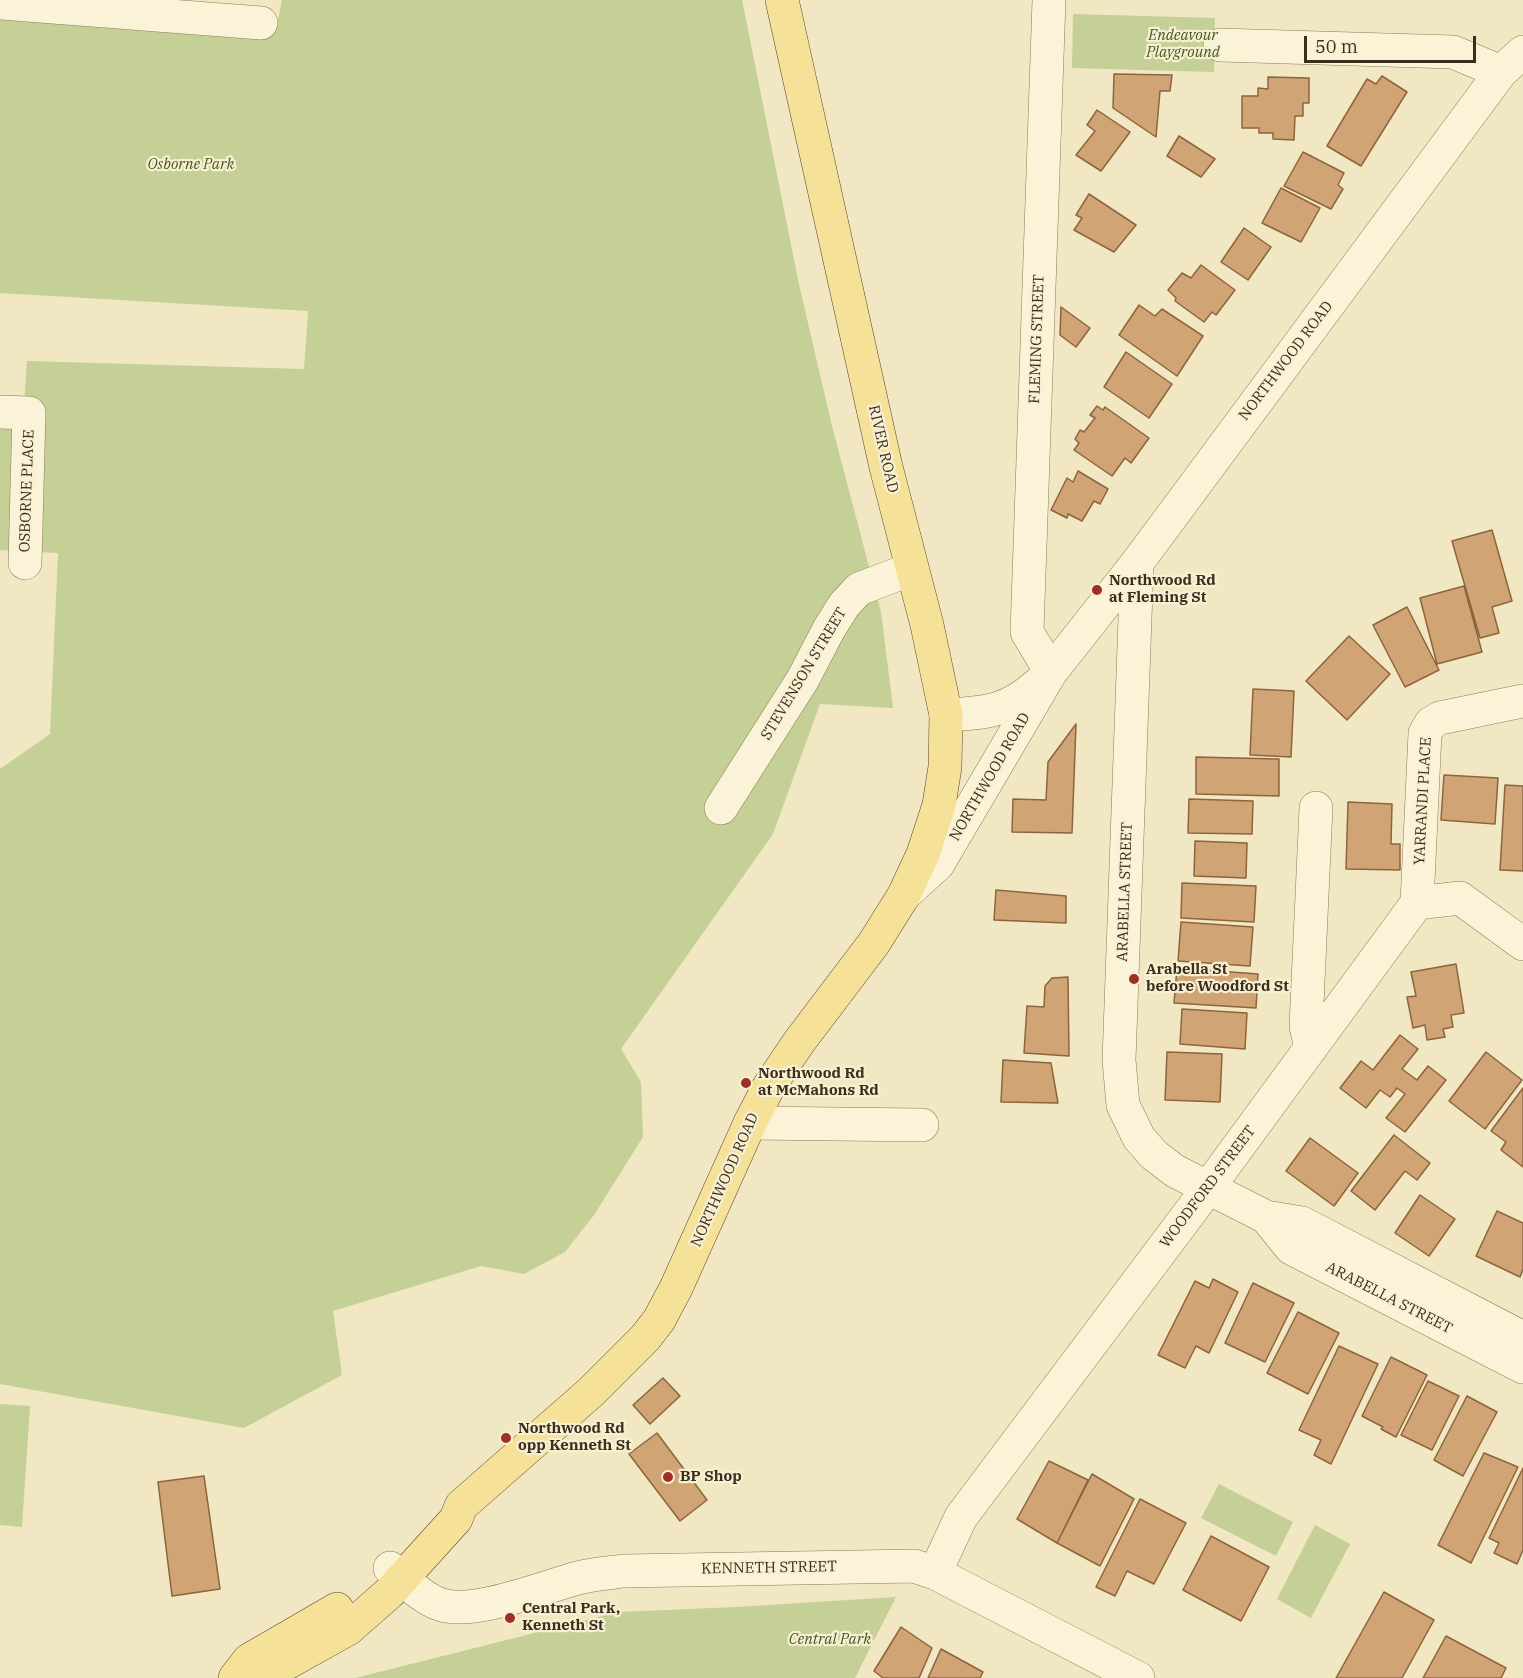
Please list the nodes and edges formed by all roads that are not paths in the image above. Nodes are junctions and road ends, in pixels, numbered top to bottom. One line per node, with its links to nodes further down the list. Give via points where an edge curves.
1 (782, 0): 10 (main road, RIVER ROAD)
2 (1049, 0): 11 (street, FLEMING STREET, via 1027,632)
3 (0, 3): 4 (street)
4 (261, 22)
5 (1220, 45): 6 (street, via 1453,52)
6 (1512, 62): 9 (street, NORTHWOOD ROAD)
7 (0, 412): 8 (street, OSBORNE PLACE, via 30,413)
8 (25, 563)
9 (1137, 563): 11 (street, NORTHWOOD ROAD); 22 (street, ARABELLA STREET, via 1120,1090 1128,1119 1154,1155 1174,1171)
10 (911, 568): 13 (main road, RIVER ROAD); 14 (street, STEVENSON STREET, via 860,589 844,605 803,679)
11 (1051, 672): 13 (street, NORTHWOOD ROAD, via 1013,704 983,713); 16 (street, NORTHWOOD ROAD, via 938,864)
12 (1523, 702): 17 (street, YARRANDI PLACE, via 1440,718 1425,733)
13 (946, 715): 16 (main road, RIVER ROAD, via 945,767 939,805)
14 (721, 808)
15 (1316, 808): 19 (street, via 1306,1026)
16 (904, 895): 20 (main road, NORTHWOOD ROAD, via 874,943 799,1042)
17 (1417, 903): 18 (street, via 1460,898); 19 (street, WOODFORD STREET)
18 (1523, 944)
19 (1311, 1048): 22 (street, WOODFORD STREET)
20 (750, 1123): 21 (street); 26 (main road, NORTHWOOD ROAD, via 676,1288 645,1338 591,1392 461,1506 456,1520)
21 (922, 1125)
22 (1207, 1188): 23 (street, ARABELLA STREET); 27 (street, WOODFORD STREET, via 961,1517)
23 (1266, 1217): 24 (street, ARABELLA STREET, via 1302,1223); 25 (street, ARABELLA STREET, via 1292,1248)
24 (1523, 1338)
25 (1523, 1367)
26 (396, 1573): 27 (street, KENNETH STREET, via 430,1600 461,1607 490,1603 580,1577 624,1572 914,1566); 28 (main road, NORTHWOOD ROAD, via 249,1660); 29 (main road, NORTHWOOD ROAD, via 389,1593 348,1629)
27 (935, 1573): 30 (street, KENNETH STREET)
28 (235, 1678)
29 (260, 1678)
30 (1138, 1678)

